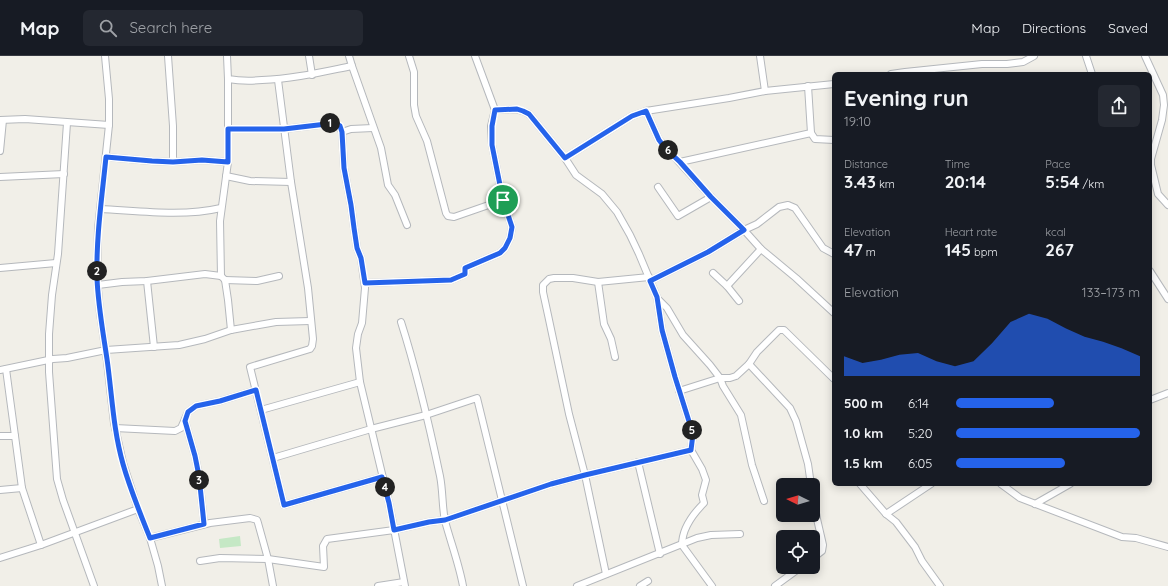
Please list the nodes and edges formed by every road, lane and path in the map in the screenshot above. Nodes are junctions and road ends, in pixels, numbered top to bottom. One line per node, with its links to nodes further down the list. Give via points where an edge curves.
1 (105, 56): 26 (street)
2 (168, 56): 37 (street)
3 (227, 56): 17 (street)
4 (308, 56): 16 (street)
5 (349, 56): 13 (street)
6 (409, 56): 47 (street, via 414,72 416,116 427,141 446,213 454,217)
7 (475, 56): 22 (street)
8 (760, 56): 21 (street)
9 (1034, 56): 12 (street)
10 (1086, 56): 15 (street)
11 (1145, 56): 34 (street, via 1163,95 1164,105)
12 (1022, 59): 14 (street, via 1007,64)
13 (352, 66): 16 (street); 27 (street)
14 (905, 72)
15 (1091, 72)
16 (312, 75): 18 (street)
17 (228, 79): 18 (street); 28 (street)
18 (278, 80): 29 (street)
19 (832, 84): 20 (street)
20 (808, 86): 21 (street); 31 (street)
21 (765, 91): 23 (street)
22 (495, 110): 36 (street, via 517,109 529,114); 47 (street, via 492,145)
23 (646, 111): 36 (street, via 632,116); 39 (street, via 659,140)
24 (1, 120): 25 (street, via 25,119); 33 (street)
25 (67, 123): 26 (street); 41 (street)
26 (109, 125): 35 (street)
27 (373, 128): 30 (street); 51 (street, via 388,185 395,195)
28 (228, 129): 29 (street); 38 (street)
29 (284, 129): 30 (street, via 335,123 340,126); 44 (street)
30 (342, 132): 64 (street, via 344,168)
31 (811, 133): 32 (street, via 815,139); 39 (street)
32 (832, 140)
33 (0, 151)
34 (1152, 155)
35 (106, 157): 37 (street); 50 (street)
36 (565, 158): 61 (street, via 576,175 602,194 617,212)
37 (173, 162): 38 (street)
38 (228, 162): 42 (street)
39 (680, 162): 46 (street)
40 (1152, 170): 48 (street, via 1158,194)
41 (64, 174): 43 (street); 55 (street)
42 (226, 176): 44 (street, via 250,181); 49 (street)
43 (0, 177)
44 (291, 182): 71 (street, via 308,288)
45 (658, 187): 46 (street, via 678,216)
46 (711, 197): 52 (street)
47 (503, 200): 64 (street, via 512,227 510,238 500,253 465,268 465,274 451,280)
48 (1168, 205)
49 (221, 208): 50 (street, via 184,213); 60 (street)
50 (100, 209): 65 (street)
51 (406, 225)
52 (744, 230): 53 (street); 54 (street, via 757,224 779,207 788,205 795,208 822,248); 61 (street, via 708,252)
53 (761, 249): 66 (street); 70 (street)
54 (832, 253)
55 (56, 263): 56 (street); 77 (street)
56 (0, 268)
57 (713, 273): 66 (street)
58 (1152, 274): 68 (street)
59 (279, 276): 60 (street, via 257,280)
60 (223, 278): 62 (street, via 205,274); 73 (street)
61 (650, 279): 63 (street); 67 (street)
62 (147, 281): 65 (street); 74 (street)
63 (598, 282): 76 (street, via 604,324 612,339); 97 (street, via 554,278 543,285 542,292)
64 (365, 283): 82 (street, via 362,323 356,348)
65 (98, 285): 75 (street)
66 (727, 286): 69 (street)
67 (657, 297): 81 (street, via 667,308 683,335); 84 (street, via 662,330)
68 (1168, 299)
69 (738, 301)
70 (832, 311)
71 (310, 320): 73 (street, via 276,322); 83 (street, via 313,339 310,349 250,367)
72 (401, 322): 88 (street)
73 (231, 330): 74 (street, via 179,345)
74 (154, 347): 75 (street)
75 (106, 350): 77 (street); 90 (street)
76 (615, 357)
77 (49, 360): 79 (street); 114 (street, via 57,479)
78 (749, 364): 80 (street, via 775,333 784,330); 81 (street, via 736,376); 99 (street, via 790,408 796,421)
79 (3, 369): 93 (street)
80 (832, 376)
81 (720, 378): 84 (street); 107 (street, via 741,415 752,464)
82 (360, 382): 87 (street); 91 (street)
83 (256, 390): 87 (street); 89 (street, via 196,406 188,412)
84 (680, 391): 94 (street, via 693,434)
85 (1168, 393): 86 (street)
86 (1152, 399)
87 (261, 410): 95 (street)
88 (426, 415): 91 (street); 106 (street, via 477,398); 111 (street, via 440,478)
89 (185, 421): 90 (street, via 181,428 175,431); 112 (street, via 199,476)
90 (115, 428): 109 (street)
91 (371, 429): 95 (street); 98 (street)
92 (0, 436): 93 (street)
93 (15, 436): 104 (street)
94 (691, 450): 96 (street); 119 (street, via 706,480 702,495 704,503 692,517 682,537)
95 (273, 458): 98 (street, via 284,505)
96 (638, 462): 97 (street); 122 (street)
97 (585, 475): 106 (street); 126 (street)
98 (382, 477): 113 (street)
99 (810, 478)
100 (862, 486): 110 (street)
101 (928, 486): 110 (street)
102 (1004, 486): 108 (street)
103 (1066, 486): 108 (street)
104 (22, 488): 105 (street); 118 (street)
105 (0, 490)
106 (502, 501): 111 (street); 136 (street)
107 (764, 501)
108 (1034, 504): 120 (street, via 1122,537)
109 (138, 509): 114 (street); 117 (street)
110 (886, 514): 141 (street, via 894,520 915,547)
111 (445, 520): 113 (street); 135 (street)
112 (204, 524): 117 (street); 124 (street, via 255,519)
113 (394, 530): 124 (street, via 326,539 323,546 324,567); 129 (street)
114 (75, 532): 118 (street); 131 (street)
115 (820, 532): 121 (street, via 823,545)
116 (740, 534): 119 (street, via 711,534)
117 (150, 538): 132 (street)
118 (41, 545): 123 (street)
119 (682, 545): 122 (street); 139 (street)
120 (1168, 547)
121 (820, 553)
122 (660, 554): 126 (street)
123 (0, 558)
124 (268, 559): 125 (street, via 220,558); 133 (street)
125 (200, 561)
126 (606, 574): 137 (street)
127 (794, 574): 130 (street)
128 (648, 581): 138 (street)
129 (405, 584): 134 (street)
130 (783, 584): 140 (street)
131 (94, 586)
132 (162, 586)
133 (273, 586)
134 (378, 586)
135 (463, 586)
136 (523, 586)
137 (577, 586)
138 (640, 586)
139 (712, 586)
140 (775, 586)
141 (940, 586)

